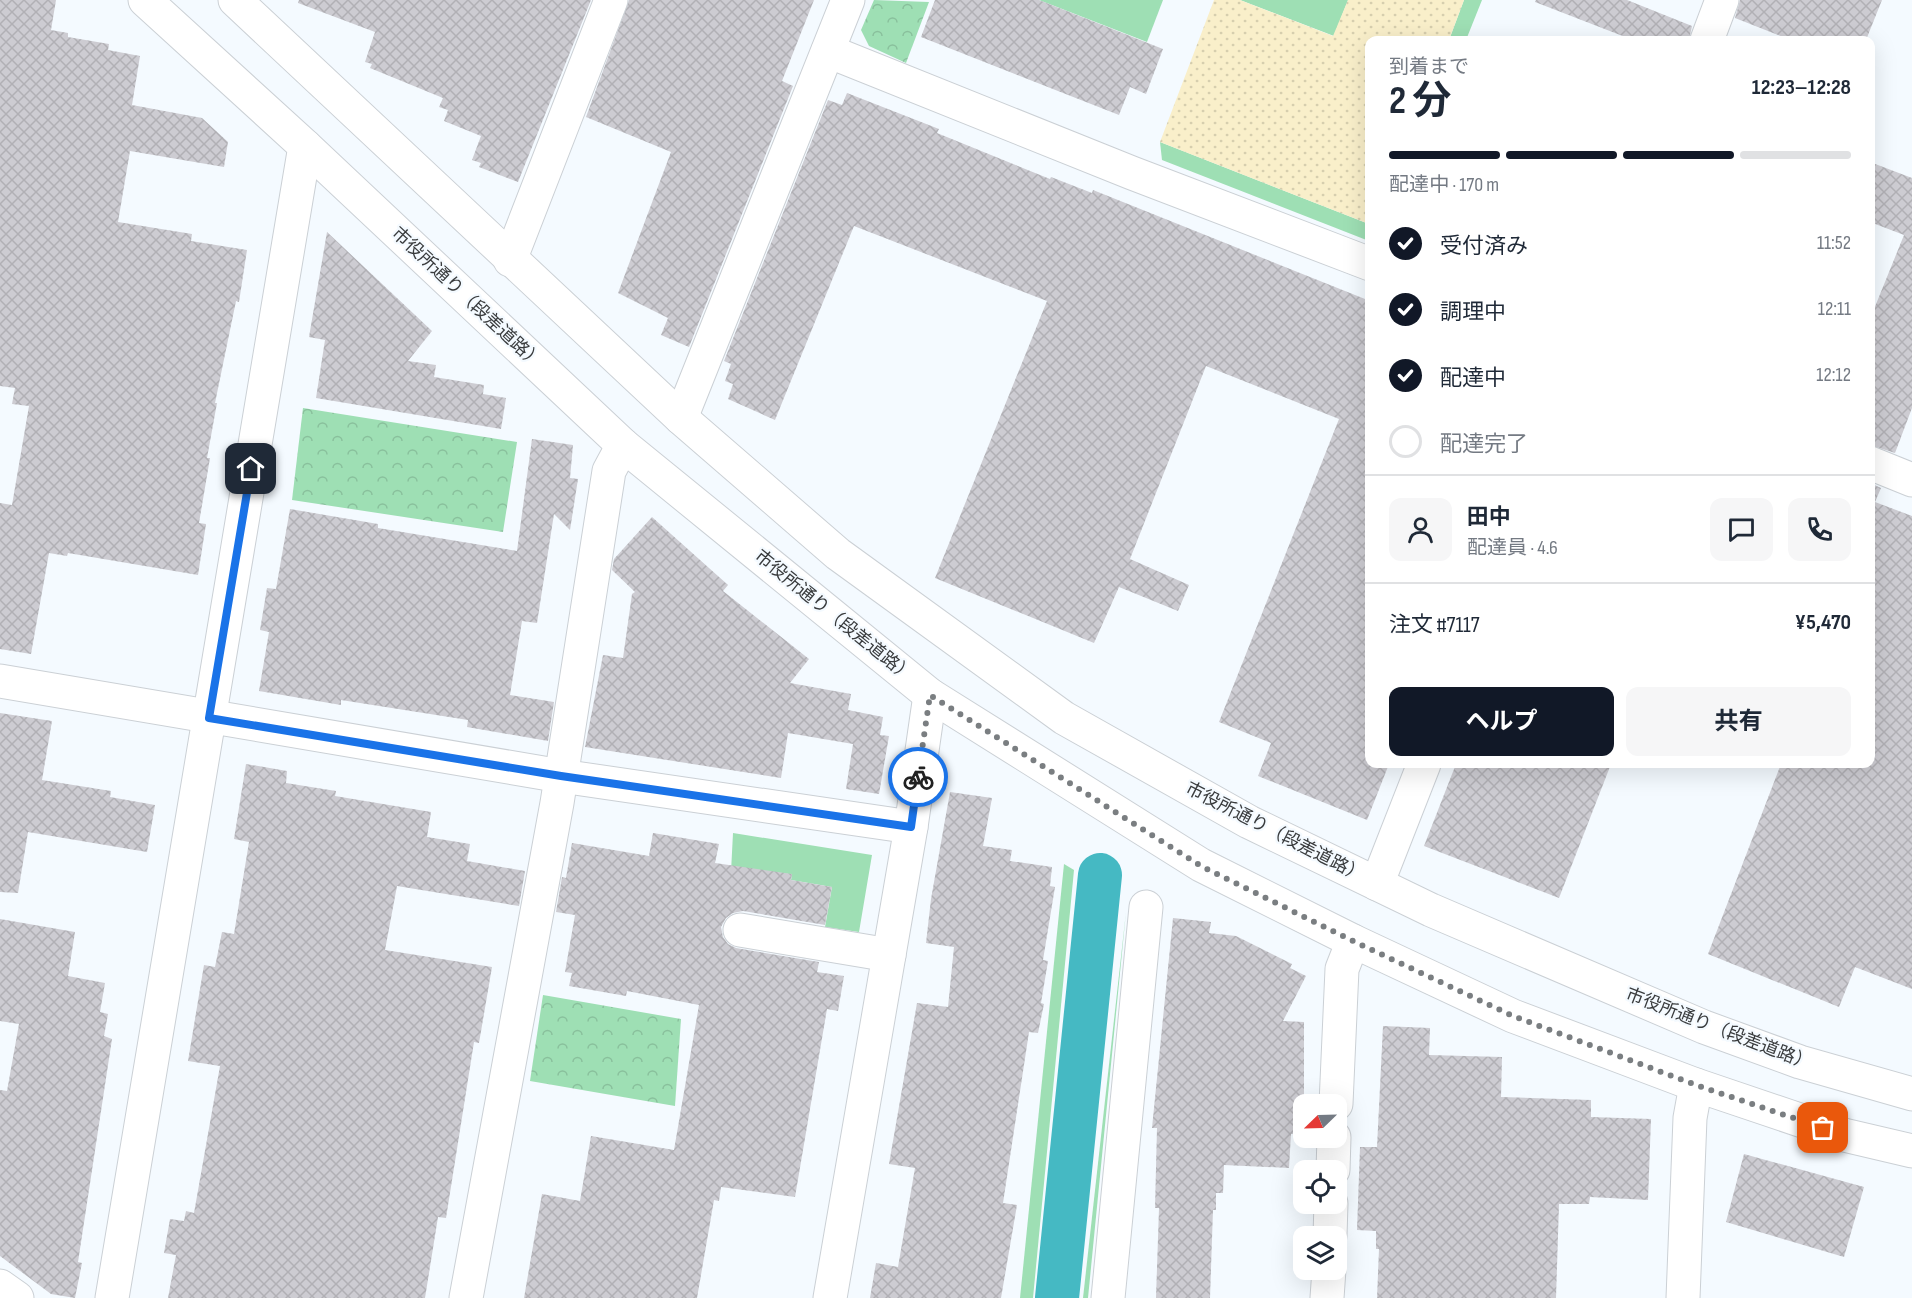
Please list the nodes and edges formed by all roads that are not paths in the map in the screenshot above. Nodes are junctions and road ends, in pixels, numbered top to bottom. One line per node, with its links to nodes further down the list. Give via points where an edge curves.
1 (145, 0): 8 (street, 市役所通り（段差道路）)
2 (235, 0): 9 (street, 市役所通り（段差道路）)
3 (611, 0): 9 (street)
4 (848, 0): 7 (street)
5 (1722, 0): 6 (street)
6 (1708, 36)
7 (828, 51): 10 (street); 11 (street)
8 (305, 146): 12 (street, 市役所通り（段差道路）); 17 (street)
9 (510, 260): 11 (street, 市役所通り（段差道路）)
10 (1365, 262)
11 (681, 418): 21 (street, 市役所通り（段差道路）, via 838,554 1064,718 1249,822)
12 (623, 445): 16 (street, 市役所通り（段差道路）); 19 (street, via 609,471)
13 (1875, 465): 14 (street)
14 (1912, 480)
15 (0, 681): 17 (street)
16 (930, 695): 20 (street); 24 (street, 市役所通り（段差道路）, via 1201,866)
17 (209, 718): 19 (street); 33 (street)
18 (1422, 768): 21 (street)
19 (561, 776): 20 (street); 34 (street)
20 (911, 827): 25 (street)
21 (1377, 884): 28 (street, 市役所通り（段差道路）, via 1704,1027 1800,1062)
22 (1146, 907): 36 (street)
23 (740, 930): 25 (street)
24 (1353, 941): 26 (street, 市役所通り（段差道路）, via 1513,1016); 27 (street, via 1342,969)
25 (889, 955): 35 (street)
26 (1696, 1085): 29 (street, 市役所通り（段差道路）, via 1844,1134); 38 (street, via 1690,1118)
27 (1336, 1094)
28 (1912, 1094)
29 (1912, 1151)
30 (1328, 1280): 37 (street)
31 (0, 1286): 32 (street)
32 (17, 1298)
33 (112, 1298)
34 (466, 1298)
35 (830, 1298)
36 (1108, 1298)
37 (1327, 1298)
38 (1683, 1298)

